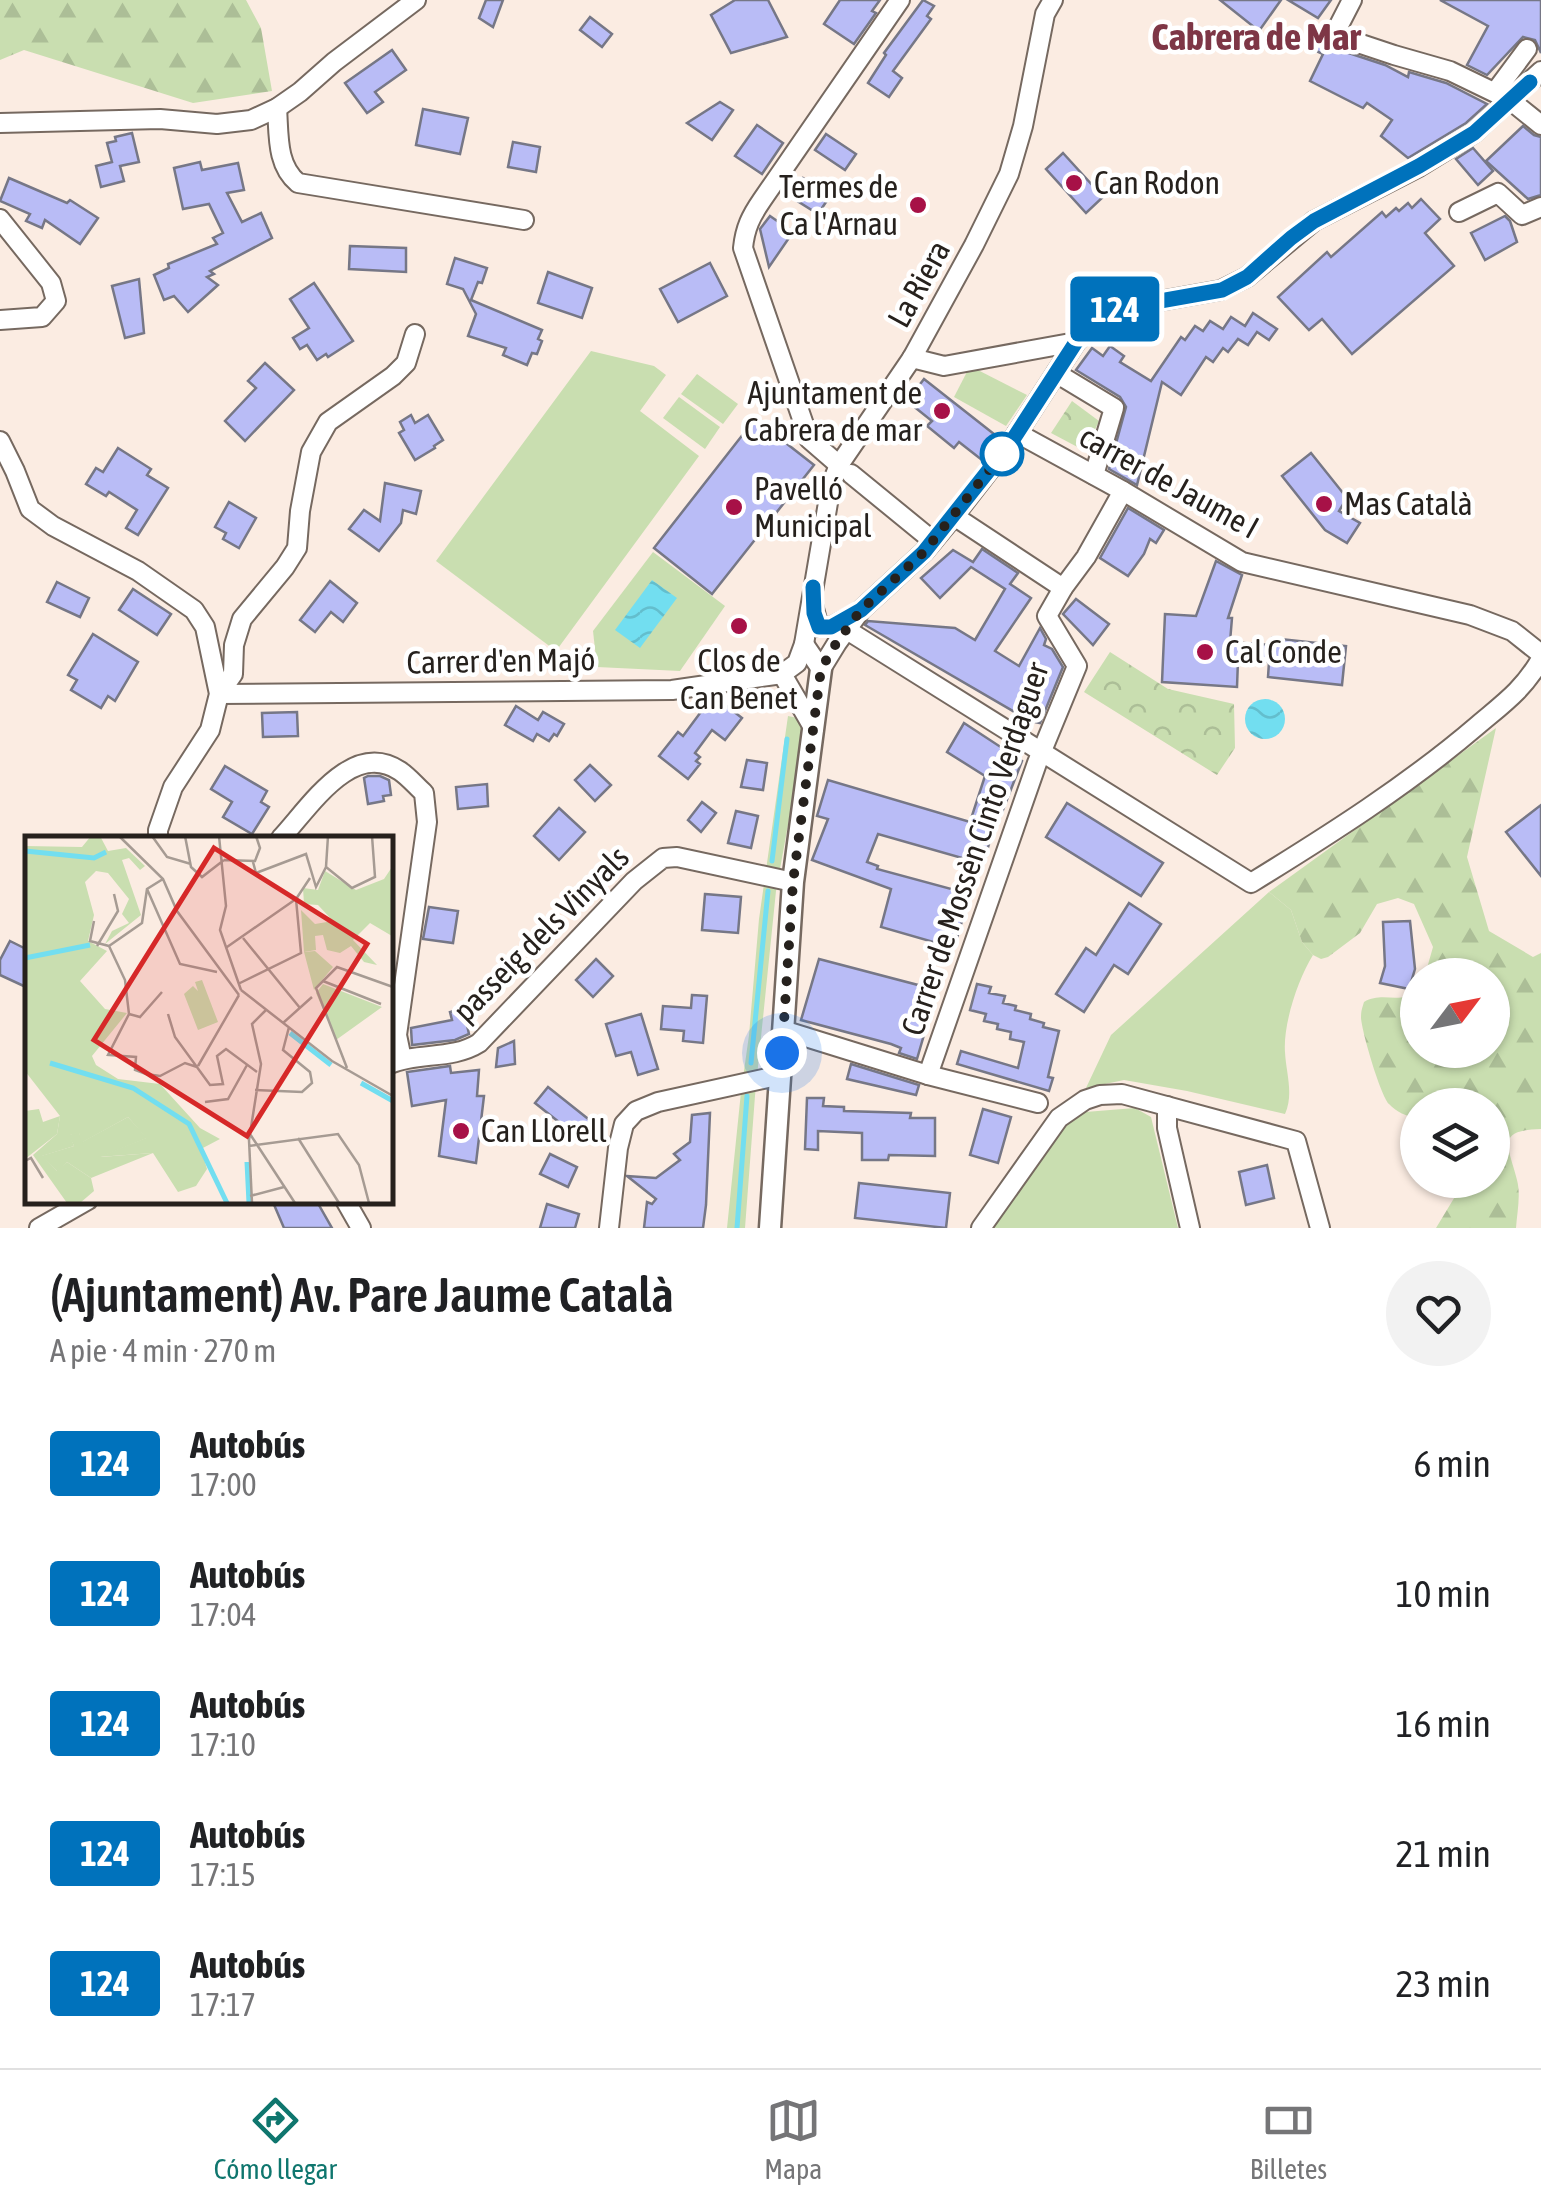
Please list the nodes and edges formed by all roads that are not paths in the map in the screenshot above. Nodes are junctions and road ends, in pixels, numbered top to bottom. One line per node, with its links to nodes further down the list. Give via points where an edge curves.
1 (416, 0): 8 (street)
2 (900, 0): 22 (street, via 744,234 743,248 809,438)
3 (1054, 0): 18 (street, La Riera, via 1045,14 1009,174)
4 (1352, 0): 7 (street, via 1334,35 1450,71)
5 (1527, 49): 7 (street)
6 (1536, 76): 7 (street)
7 (1502, 96): 10 (street); 17 (street, via 1490,120 1460,142 1314,221 1247,277 1222,290 1115,309)
8 (277, 108): 9 (street, via 252,120 217,124); 14 (street, via 282,161 298,182)
9 (0, 123)
10 (1541, 124)
11 (1541, 207): 12 (street, via 1522,215 1498,193)
12 (1460, 212)
13 (0, 219): 15 (street, via 50,283 56,302 42,317)
14 (524, 220)
15 (0, 320)
16 (415, 334): 36 (street, via 406,364 328,422 311,452 297,548 242,619 232,674)
17 (1076, 342): 18 (street, via 944,366); 19 (street)
18 (912, 358): 22 (street, La Riera)
19 (1056, 372): 20 (street); 23 (street, via 1114,408)
20 (1018, 432): 23 (street, carrer de Jaume I); 25 (street)
21 (0, 441): 36 (street, via 30,508 194,610)
22 (845, 470): 26 (street); 27 (street, La Riera, via 831,485)
23 (1094, 475): 24 (street, carrer de Jaume I)
24 (1122, 491): 28 (street, Carrer de Mossèn Cinto Verdaguer); 32 (street, carrer de Jaume I, via 1242,562 1470,615 1512,630)
25 (954, 516): 26 (street); 28 (street)
26 (934, 541): 29 (street)
27 (813, 587): 29 (street, via 819,627); 31 (street, La Riera)
28 (1064, 588): 39 (street, Carrer de Mossèn Cinto Verdaguer, via 1047,616 1076,666)
29 (861, 610): 30 (street)
30 (847, 630): 33 (street); 39 (street)
31 (804, 644): 33 (street); 34 (street, via 797,663)
32 (1541, 657): 39 (street, via 1527,683 1448,751 1250,883)
33 (821, 669): 37 (street)
34 (782, 674): 35 (street); 36 (street, Carrer d'en Majó, via 672,690)
35 (791, 692): 37 (street); 38 (street)
36 (219, 694): 40 (street, via 210,730 173,787)
37 (818, 696): 38 (street)
38 (814, 729): 42 (street)
39 (1041, 753): 47 (street, Carrer de Mossèn Cinto Verdaguer)
40 (158, 836)
41 (283, 836): 43 (street, via 350,766 375,761 399,770 424,793 427,822)
42 (787, 881): 44 (street); 45 (street, passeig dels Vinyals, via 663,858 478,1043)
43 (398, 973): 45 (street)
44 (783, 1030): 46 (street); 47 (street)
45 (396, 1062)
46 (781, 1075): 54 (street, via 636,1110 618,1148); 55 (street)
47 (928, 1075): 48 (street)
48 (1038, 1102)
49 (1166, 1106): 56 (street, via 1100,1094 1071,1107); 57 (street); 58 (street, via 1296,1141)
50 (83, 1203): 52 (street)
51 (348, 1203): 53 (street)
52 (40, 1228)
53 (362, 1228)
54 (609, 1228)
55 (770, 1228)
56 (981, 1228)
57 (1190, 1228)
58 (1320, 1228)

